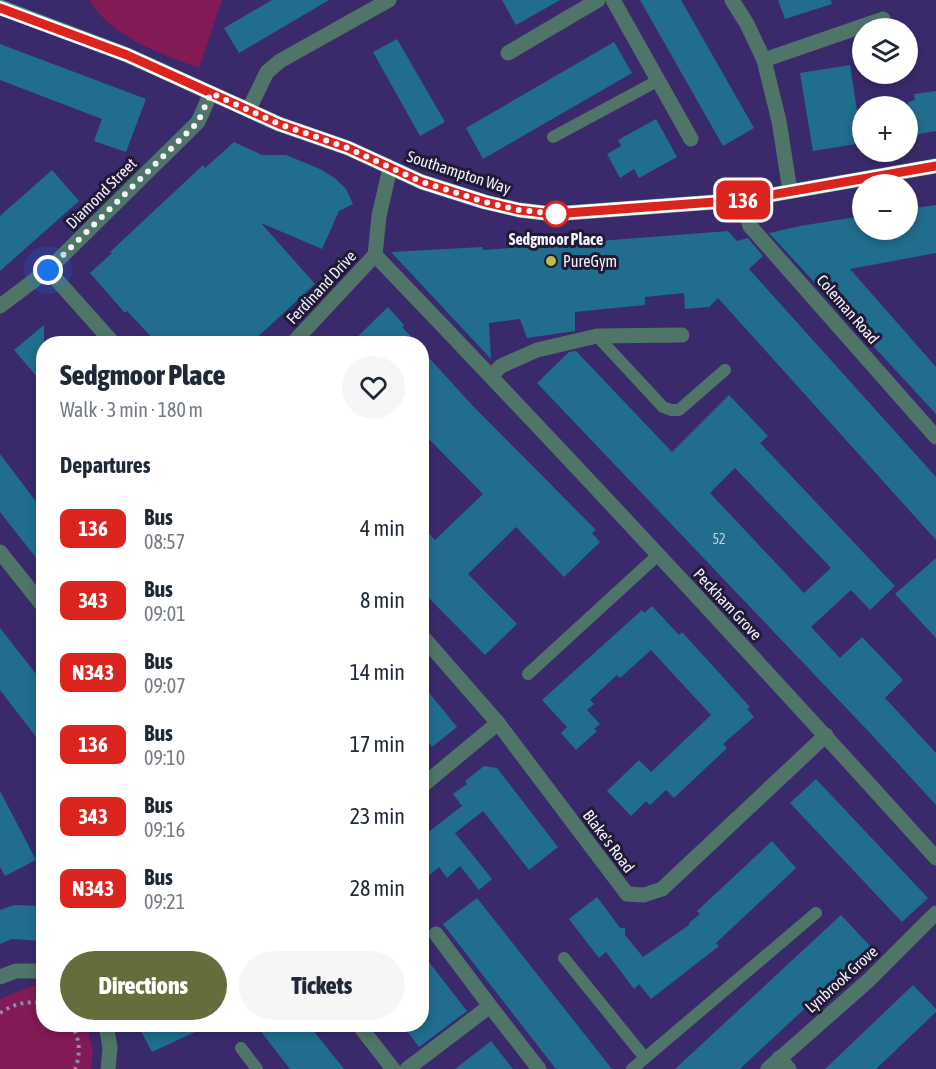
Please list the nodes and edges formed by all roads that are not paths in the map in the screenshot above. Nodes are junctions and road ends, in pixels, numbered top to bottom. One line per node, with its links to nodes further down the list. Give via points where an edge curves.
1 (389, 0): 11 (street, via 280,61 267,72)
2 (598, 0): 7 (street)
3 (613, 0): 9 (street)
4 (732, 0): 8 (street)
5 (0, 8): 10 (main road, Southampton Way, via 127,55)
6 (852, 30): 8 (street)
7 (508, 53)
8 (764, 60): 16 (street)
9 (658, 80): 12 (lane); 13 (street)
10 (211, 93): 11 (main road, Southampton Way); 19 (street, Diamond Street, via 198,122)
11 (249, 109): 15 (main road, Southampton Way)
12 (553, 137)
13 (691, 139)
14 (936, 166): 16 (main road, Southampton Way)
15 (390, 168): 17 (main road, Southampton Way, via 485,202 553,214); 18 (street)
16 (790, 191): 17 (main road, Southampton Way)
17 (742, 200): 27 (street, Coleman Road, via 750,226)
18 (375, 255): 23 (street, Ferdinand Drive); 26 (street, Peckham Grove)
19 (48, 270): 20 (street, Diamond Street); 22 (street)
20 (0, 306)
21 (682, 335): 24 (street)
22 (107, 336)
23 (299, 336)
24 (597, 336): 25 (lane, via 671,411 679,410); 26 (street, via 537,350 501,366)
25 (725, 370)
26 (491, 376): 28 (street, Peckham Grove)
27 (936, 436)
28 (658, 555): 32 (lane); 34 (street, Peckham Grove)
29 (3, 562): 30 (street)
30 (36, 598)
31 (429, 644): 33 (street, Blake's Road)
32 (528, 674)
33 (498, 723): 34 (street, Blake's Road, via 627,894 644,895 662,889); 35 (street)
34 (826, 735): 36 (street, Peckham Grove)
35 (429, 780)
36 (936, 858)
37 (816, 913): 47 (lane)
38 (936, 913): 48 (street, Lynbrook Grove)
39 (436, 934): 43 (street)
40 (564, 958): 47 (lane)
41 (36, 971): 42 (street, via 16,971)
42 (0, 977)
43 (490, 1006): 52 (street); 53 (street)
44 (107, 1032): 49 (street)
45 (364, 1032): 51 (street)
46 (241, 1048): 50 (lane)
47 (645, 1058): 54 (lane)
48 (779, 1066)
49 (108, 1069)
50 (257, 1069)
51 (393, 1069)
52 (407, 1069)
53 (539, 1069)
54 (632, 1069)

